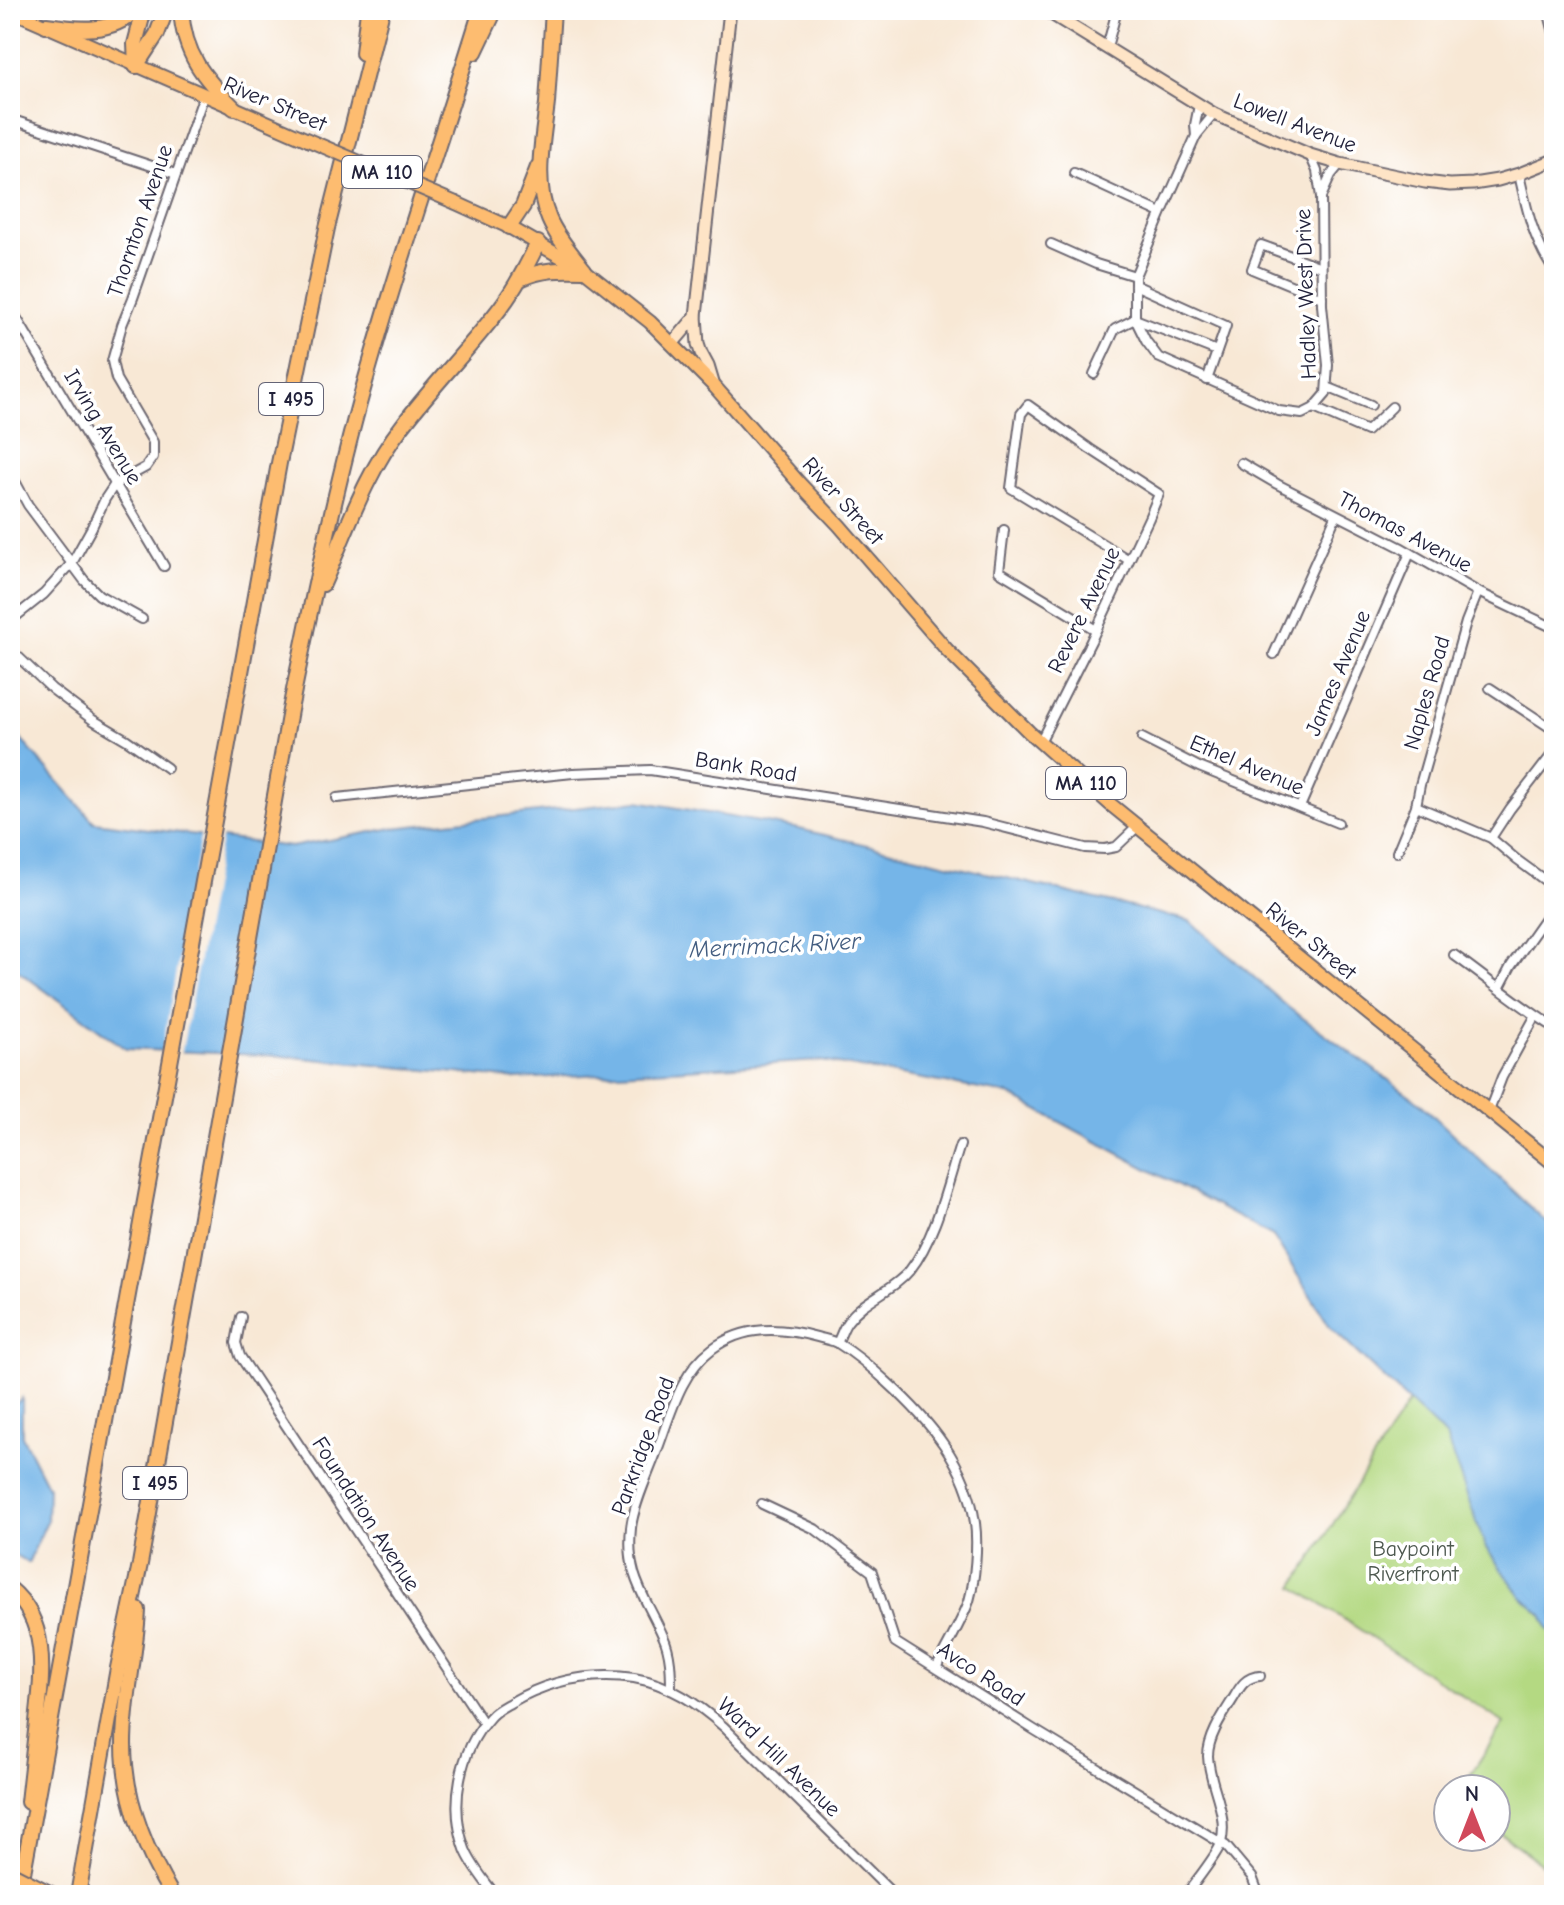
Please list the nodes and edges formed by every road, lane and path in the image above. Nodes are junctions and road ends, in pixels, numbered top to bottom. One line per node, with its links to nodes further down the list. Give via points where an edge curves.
1 (10, 10): 15 (main road, River Street / MA 110)
2 (136, 10): 15 (highway, via 102,29)
3 (144, 10): 18 (highway, via 135,44)
4 (166, 10): 18 (highway)
5 (181, 10): 22 (highway, via 188,50)
6 (368, 10): 23 (highway)
7 (382, 10): 23 (highway, I 495)
8 (481, 10): 20 (highway, I 495)
9 (495, 10): 20 (highway)
10 (553, 10): 29 (highway)
11 (730, 10): 46 (main road)
12 (1045, 10): 17 (main road, Lowell Avenue)
13 (1117, 10): 17 (street)
14 (1548, 10): 16 (street)
15 (46, 25): 18 (main road, River Street / MA 110)
16 (1554, 33)
17 (1107, 47): 21 (main road, Lowell Avenue)
18 (136, 66): 19 (main road, River Street / MA 110)
19 (204, 95): 22 (main road, River Street / MA 110); 32 (street, Thornton Avenue)
20 (453, 99): 67 (highway, I 495, via 364,385)
21 (1199, 105): 24 (main road, Lowell Avenue); 26 (street)
22 (234, 108): 36 (main road, River Street / MA 110, bridge)
23 (355, 110): 106 (highway, I 495, via 297,370)
24 (1214, 114): 26 (street); 27 (main road, Lowell Avenue)
25 (10, 119): 32 (street)
26 (1196, 136): 35 (street)
27 (1310, 155): 30 (main road, Lowell Avenue); 34 (street, Hadley West Drive)
28 (1554, 160): 33 (main road, Lowell Avenue)
29 (541, 161): 36 (highway); 40 (highway, via 549,220)
30 (1340, 164): 33 (main road, Lowell Avenue, via 1450,185); 34 (street, Hadley West Drive)
31 (1074, 173): 35 (street)
32 (176, 174): 59 (street, Thornton Avenue, via 112,361 116,379 153,442 153,457 146,467)
33 (1519, 174): 41 (street, via 1530,223)
34 (1321, 197): 39 (street, Hadley West Drive)
35 (1161, 213): 43 (street)
36 (509, 227): 37 (main road, River Street / MA 110)
37 (538, 243): 40 (main road, River Street / MA 110); 42 (highway)
38 (1051, 244): 43 (street)
39 (1321, 267): 44 (street, Hadley West Drive); 44 (street, via 1261,245 1252,269)
40 (584, 270): 42 (highway, via 555,269); 48 (main road, River Street / MA 110)
41 (1554, 271)
42 (520, 279): 67 (highway, via 401,426 363,490)
43 (1135, 281): 47 (street); 49 (street, via 1226,326)
44 (1322, 298): 53 (street, Hadley West Drive)
45 (10, 307): 59 (street, Irving Avenue)
46 (696, 316): 48 (main road); 52 (main road, via 698,344)
47 (1135, 319): 49 (street); 50 (street, via 1115,329); 51 (street, Hadley West Drive, via 1158,357)
48 (673, 343): 52 (main road, River Street / MA 110)
49 (1217, 351): 51 (street)
50 (1094, 374)
51 (1207, 380): 56 (street, Hadley West Drive, via 1279,411 1302,414)
52 (715, 387): 77 (main road, River Street / MA 110, via 947,650)
53 (1327, 387): 54 (street); 56 (street, Hadley West Drive)
54 (1371, 405)
55 (1392, 407): 56 (street, via 1367,431)
56 (1314, 408)
57 (1241, 463): 60 (street, Thomas Avenue)
58 (10, 472): 64 (street)
59 (115, 484): 64 (street); 65 (street, Irving Avenue)
60 (1336, 516): 62 (street, Thomas Avenue); 73 (street)
61 (1004, 530): 71 (street, via 999,571)
62 (1410, 553): 66 (street, Thomas Avenue); 82 (street, James Avenue)
63 (1129, 560): 63 (street, Revere Avenue, via 1011,488 1021,414 1028,405 1159,494); 71 (street, Revere Avenue)
64 (72, 563): 68 (street, via 99,595); 69 (street)
65 (164, 566)
66 (1478, 592): 70 (street, Thomas Avenue); 81 (street, Naples Road)
67 (309, 617): 99 (highway, I 495)
68 (142, 619)
69 (10, 621)
70 (1553, 626)
71 (1096, 630): 77 (street, Revere Avenue)
72 (10, 649): 79 (street, via 52,689)
73 (1274, 654)
74 (1490, 688): 75 (street)
75 (1554, 730)
76 (1142, 738): 82 (street, Ethel Avenue)
77 (1040, 742): 84 (main road, River Street / MA 110)
78 (1554, 752): 85 (street)
79 (167, 768)
80 (337, 798): 84 (street, Bank Road, via 650,770 983,822 1085,848 1116,847)
81 (1416, 806): 85 (street); 86 (street, Naples Road)
82 (1300, 807): 83 (street, Ethel Avenue)
83 (1338, 823)
84 (1138, 826): 93 (main road, River Street / MA 110)
85 (1491, 838): 87 (street)
86 (1397, 852)
87 (1554, 887)
88 (1554, 905): 90 (street)
89 (1454, 955): 90 (street)
90 (1500, 987): 91 (street)
91 (1535, 1017): 92 (street); 93 (street)
92 (1554, 1027)
93 (1489, 1111): 95 (main road, River Street / MA 110)
94 (960, 1145): 97 (street, via 926,1247 891,1288 848,1320)
95 (1554, 1164)
96 (241, 1317): 104 (street, Foundation Avenue, via 236,1343 240,1356)
97 (837, 1343): 101 (street, Parkridge Road, via 868,1364 935,1430 969,1493 975,1563 969,1601); 103 (street, Parkridge Road, via 792,1330 765,1329 731,1337 691,1370 674,1403 631,1525 630,1557 635,1582 664,1637)
98 (762, 1504): 101 (street, Avco Road, via 815,1529 872,1572 895,1642)
99 (140, 1564): 110 (highway, I 495); 111 (highway, via 124,1746 134,1812)
100 (10, 1589): 106 (highway, via 32,1618 42,1659)
101 (937, 1666): 105 (street, Avco Road)
102 (1260, 1676): 105 (street, via 1242,1684 1210,1744)
103 (671, 1690): 104 (street, Ward Hill Avenue, via 636,1678 564,1680 521,1697); 113 (street, Ward Hill Avenue, via 724,1727)
104 (484, 1724): 112 (street, Ward Hill Avenue, via 459,1778 457,1819 466,1852)
105 (1221, 1844): 114 (street); 115 (street, Avco Road, via 1252,1877)
106 (26, 1857): 108 (highway, I 495)
107 (10, 1873): 109 (highway, bridge)
108 (19, 1895)
109 (53, 1895)
110 (78, 1895)
111 (172, 1895)
112 (495, 1895)
113 (894, 1895)
114 (1186, 1895)
115 (1259, 1895)

